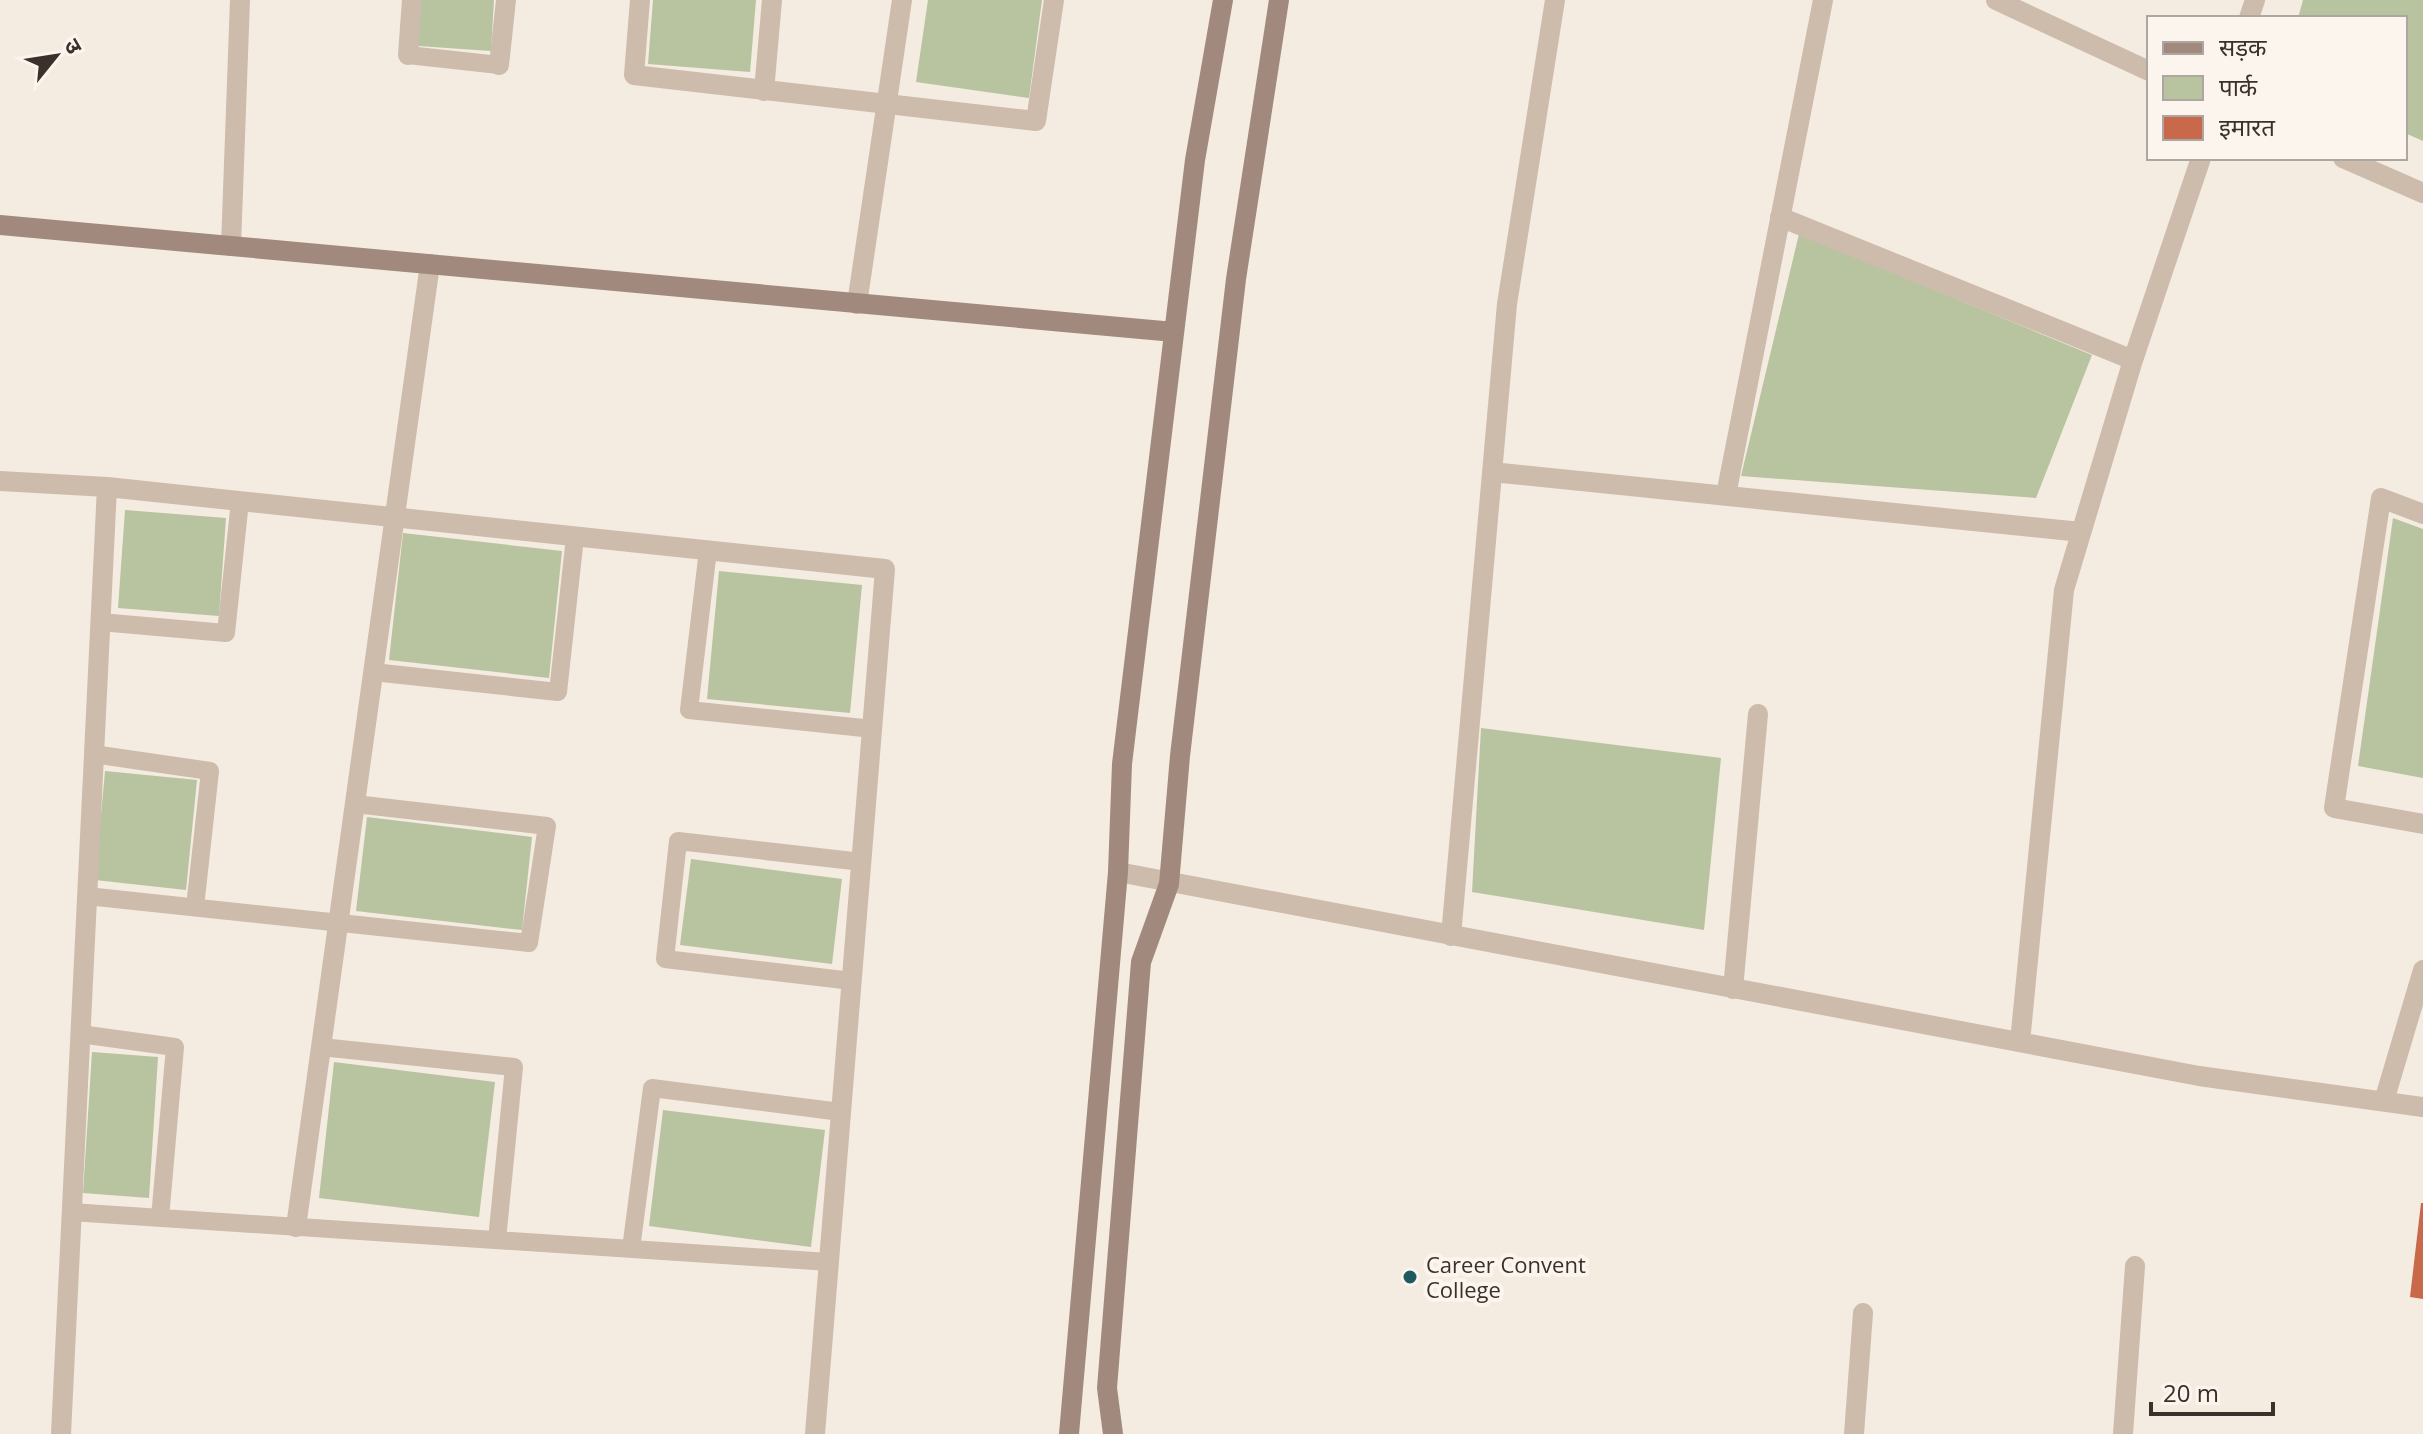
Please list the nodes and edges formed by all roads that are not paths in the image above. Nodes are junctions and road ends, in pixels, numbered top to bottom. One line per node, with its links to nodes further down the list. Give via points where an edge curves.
1 (240, 0): 23 (street)
2 (412, 0): 13 (street)
3 (506, 0): 14 (street)
4 (640, 0): 16 (street, via 634,75)
5 (772, 0): 16 (street)
6 (902, 0): 17 (street)
7 (1054, 0): 17 (street, via 1036,121)
8 (1223, 0): 26 (street, via 1195,160)
9 (1279, 0): 47 (street, via 1236,279)
10 (1555, 0): 28 (street, via 1507,304)
11 (1823, 0): 21 (street)
12 (1996, 0): 15 (street)
13 (408, 55): 14 (lane)
14 (499, 65)
15 (2147, 70)
16 (764, 91): 17 (street)
17 (886, 106): 25 (street)
18 (2200, 160): 27 (street)
19 (2348, 160): 20 (street)
20 (2423, 193)
21 (1780, 217): 27 (street); 31 (street)
22 (0, 225): 23 (street)
23 (231, 246): 24 (street)
24 (430, 264): 25 (street); 34 (street)
25 (857, 304): 26 (street)
26 (1174, 332): 46 (street, via 1122,764)
27 (2133, 360): 35 (street)
28 (1492, 472): 31 (street); 51 (street)
29 (0, 481): 30 (street)
30 (107, 487): 32 (street); 38 (street)
31 (1726, 495): 35 (street)
32 (240, 501): 34 (street); 38 (lane, via 226,633)
33 (2423, 514): 44 (street, via 2381,498 2334,808)
34 (395, 517): 36 (street); 39 (street)
35 (2081, 532): 56 (street, via 2064,590)
36 (575, 537): 37 (street); 39 (lane, via 558,692)
37 (708, 550): 41 (street, via 885,569); 41 (lane, via 689,710)
38 (100, 622): 42 (street)
39 (373, 672): 43 (street)
40 (1758, 714): 54 (street)
41 (873, 729): 45 (street)
42 (93, 754): 48 (street); 49 (lane, via 210,771)
43 (355, 804): 50 (street); 50 (lane, via 547,826 529,943)
44 (2423, 824)
45 (862, 862): 53 (street); 53 (lane, via 678,841 665,959)
46 (1118, 872): 47 (street); 71 (street)
47 (1169, 884): 51 (street); 72 (street, via 1141,962 1107,1388)
48 (87, 896): 49 (lane); 55 (street)
49 (195, 907): 50 (lane)
50 (338, 920): 57 (street)
51 (1451, 936): 54 (street)
52 (2423, 970): 58 (street)
53 (852, 981): 60 (street)
54 (1733, 989): 56 (street)
55 (80, 1034): 61 (street); 62 (lane, via 175,1047)
56 (2020, 1042): 58 (street, via 2199,1076)
57 (321, 1047): 63 (street); 64 (lane, via 514,1067)
58 (2384, 1101): 59 (street)
59 (2423, 1107)
60 (841, 1112): 65 (lane, via 652,1088); 66 (street)
61 (71, 1212): 62 (lane); 69 (street)
62 (160, 1218): 63 (lane)
63 (296, 1227): 64 (lane)
64 (497, 1240): 65 (lane)
65 (631, 1249): 66 (lane)
66 (829, 1262): 70 (street)
67 (2135, 1266): 74 (street)
68 (1863, 1313): 73 (street)
69 (61, 1434)
70 (815, 1434)
71 (1069, 1434)
72 (1113, 1434)
73 (1854, 1434)
74 (2123, 1434)

